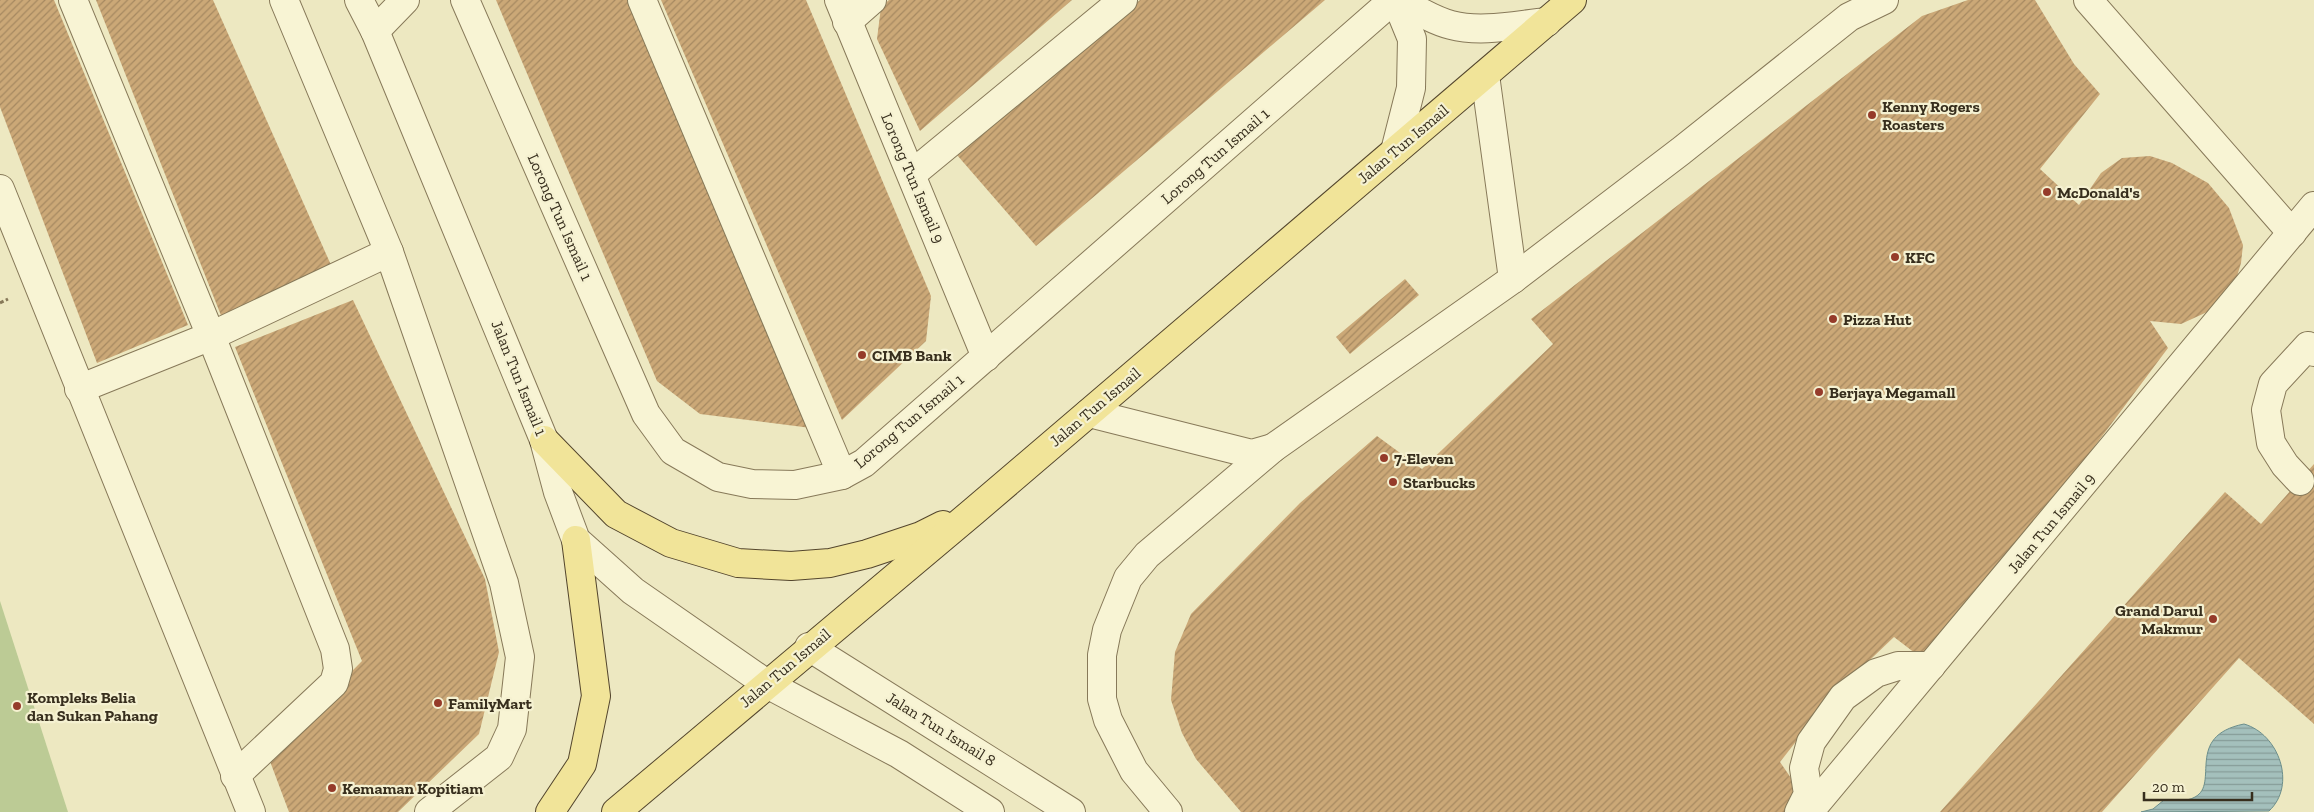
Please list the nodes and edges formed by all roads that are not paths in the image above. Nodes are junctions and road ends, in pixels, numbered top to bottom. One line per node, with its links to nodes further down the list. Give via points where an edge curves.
1 (73, 0): 24 (street)
2 (284, 0): 22 (street)
3 (359, 0): 15 (street, Jalan Tun Ismail 1)
4 (405, 0): 15 (street)
5 (465, 0): 31 (street, Lorong Tun Ismail 1, via 646,414 673,451 718,477 752,484 795,485)
6 (642, 0): 31 (street)
7 (872, 0): 13 (street)
8 (1123, 0): 18 (street)
9 (1396, 0): 14 (street, via 1452,25 1487,28); 17 (street, via 1412,39 1411,88); 26 (street, Lorong Tun Ismail 1)
10 (1572, 0): 14 (main road, Jalan Tun Ismail)
11 (1884, 0): 23 (street, via 1849,17)
12 (2088, 0): 21 (street)
13 (843, 11): 18 (street, Lorong Tun Ismail 9)
14 (1547, 22): 16 (main road, Jalan Tun Ismail)
15 (375, 32): 29 (street, Jalan Tun Ismail 1)
16 (1485, 75): 17 (main road, Jalan Tun Ismail); 23 (street)
17 (1395, 151): 28 (main road, Jalan Tun Ismail)
18 (912, 174): 26 (street, Lorong Tun Ismail 9)
19 (0, 189): 27 (street)
20 (2314, 206): 21 (street, Jalan Tun Ismail 9)
21 (2292, 233): 36 (street, Jalan Tun Ismail 9)
22 (389, 252): 24 (street); 40 (street, via 504,584 520,657 512,729 499,757)
23 (1513, 279): 30 (street)
24 (211, 336): 27 (street); 38 (street, via 335,649 338,669 334,683)
25 (2311, 349): 32 (street, via 2273,384 2266,410 2272,443 2285,465)
26 (986, 357): 31 (street, Lorong Tun Ismail 1, via 864,463)
27 (79, 389): 38 (street)
28 (1088, 413): 30 (street, via 1252,454); 33 (main road, Jalan Tun Ismail)
29 (544, 440): 33 (main road, via 616,514 671,542 738,563 790,566 866,554 921,536); 34 (street, Jalan Tun Ismail 1, via 558,492)
30 (1272, 448): 45 (street, via 1147,555 1128,578 1108,630 1101,677 1102,699 1108,720 1134,771)
31 (842, 475)
32 (2300, 481)
33 (974, 510): 35 (main road, Jalan Tun Ismail)
34 (576, 540): 37 (street, Jalan Tun Ismail 1, via 633,591); 41 (main road, via 596,696 582,764)
35 (810, 647): 37 (main road, Jalan Tun Ismail); 44 (street, Jalan Tun Ismail 8)
36 (1931, 666): 46 (street, via 1898,666 1876,674 1843,697 1811,742 1804,768 1808,794); 47 (street, Jalan Tun Ismail 9)
37 (766, 684): 42 (main road, Jalan Tun Ismail); 43 (street, via 899,754)
38 (235, 776): 39 (street)
39 (251, 812)
40 (429, 812)
41 (550, 812)
42 (616, 812)
43 (990, 812)
44 (1071, 812)
45 (1168, 812)
46 (1798, 812)
47 (1809, 812)

